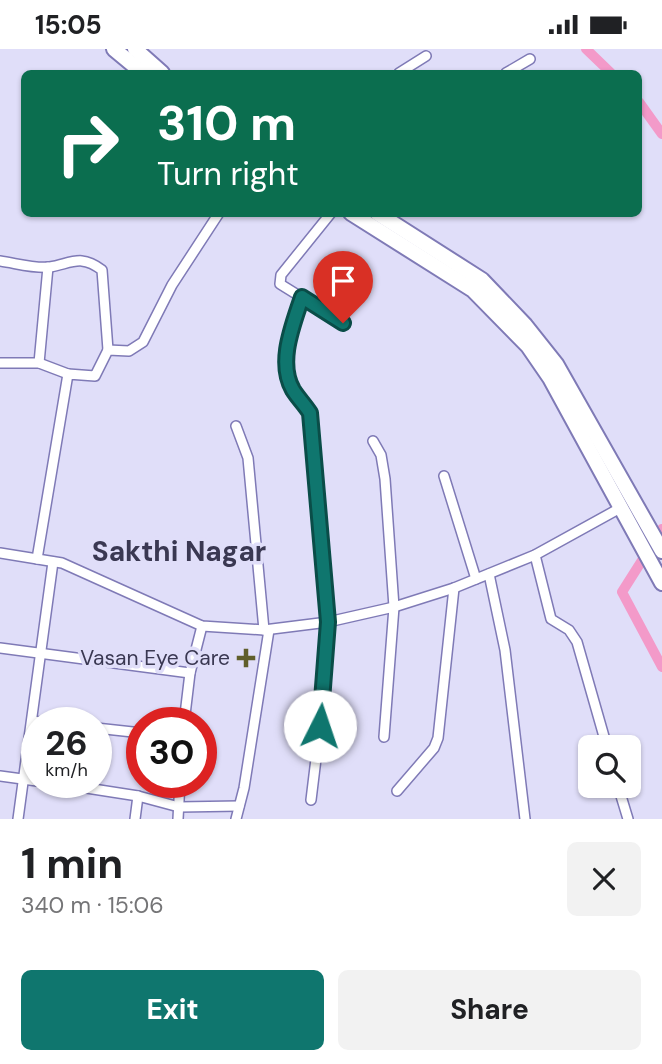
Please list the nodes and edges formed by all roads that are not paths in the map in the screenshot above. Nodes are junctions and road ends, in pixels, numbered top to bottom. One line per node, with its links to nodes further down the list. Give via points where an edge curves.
1 (114, 49): 5 (main road)
2 (135, 49): 6 (main road)
3 (426, 56): 7 (street)
4 (530, 59): 8 (street)
5 (139, 70)
6 (159, 70)
7 (404, 70)
8 (511, 70)
9 (216, 217): 18 (street, via 172,285 143,342 128,351)
10 (328, 217): 16 (street, via 281,275 280,284)
11 (357, 217): 15 (main road)
12 (383, 217): 15 (main road, via 482,280)
13 (0, 261): 14 (street)
14 (48, 267): 18 (street, via 75,259 102,270); 20 (street)
15 (488, 296): 25 (main road, via 543,367); 26 (main road, via 525,325 556,363)
16 (302, 297): 17 (street); 37 (street, via 287,347 288,374 293,390 310,413)
17 (343, 323)
18 (108, 349): 21 (street, via 95,376)
19 (0, 363): 20 (street)
20 (39, 363): 21 (street)
21 (68, 374): 30 (street)
22 (236, 426): 39 (street, via 248,458)
23 (373, 441): 36 (street, via 385,479)
24 (444, 476): 34 (street)
25 (622, 507): 26 (main road); 29 (street)
26 (640, 525): 27 (main road); 33 (main road)
27 (662, 551)
28 (0, 554): 30 (street)
29 (535, 555): 32 (street); 45 (street, via 551,619 569,630 577,642)
30 (37, 559): 31 (street)
31 (53, 562): 38 (street); 41 (street)
32 (488, 574): 34 (street); 62 (street, via 505,650)
33 (659, 578)
34 (476, 579): 35 (street)
35 (454, 588): 36 (street); 49 (street, via 438,738 435,748)
36 (394, 607): 37 (street); 46 (street)
37 (328, 622): 39 (street); 55 (street)
38 (202, 626): 39 (street); 42 (street)
39 (266, 630): 56 (street)
40 (0, 648): 41 (street)
41 (41, 653): 42 (street); 43 (street)
42 (190, 673): 44 (street)
43 (34, 707)
44 (186, 707)
45 (604, 735)
46 (384, 737)
47 (0, 776): 48 (street)
48 (21, 778)
49 (397, 791)
50 (21, 794): 58 (street)
51 (138, 798): 59 (street)
52 (145, 798): 57 (street)
53 (179, 798): 57 (street)
54 (622, 798): 63 (street)
55 (311, 800)
56 (239, 806): 57 (street); 61 (street)
57 (179, 807): 60 (street)
58 (18, 819)
59 (135, 819)
60 (178, 819)
61 (236, 819)
62 (525, 819)
63 (628, 819)

